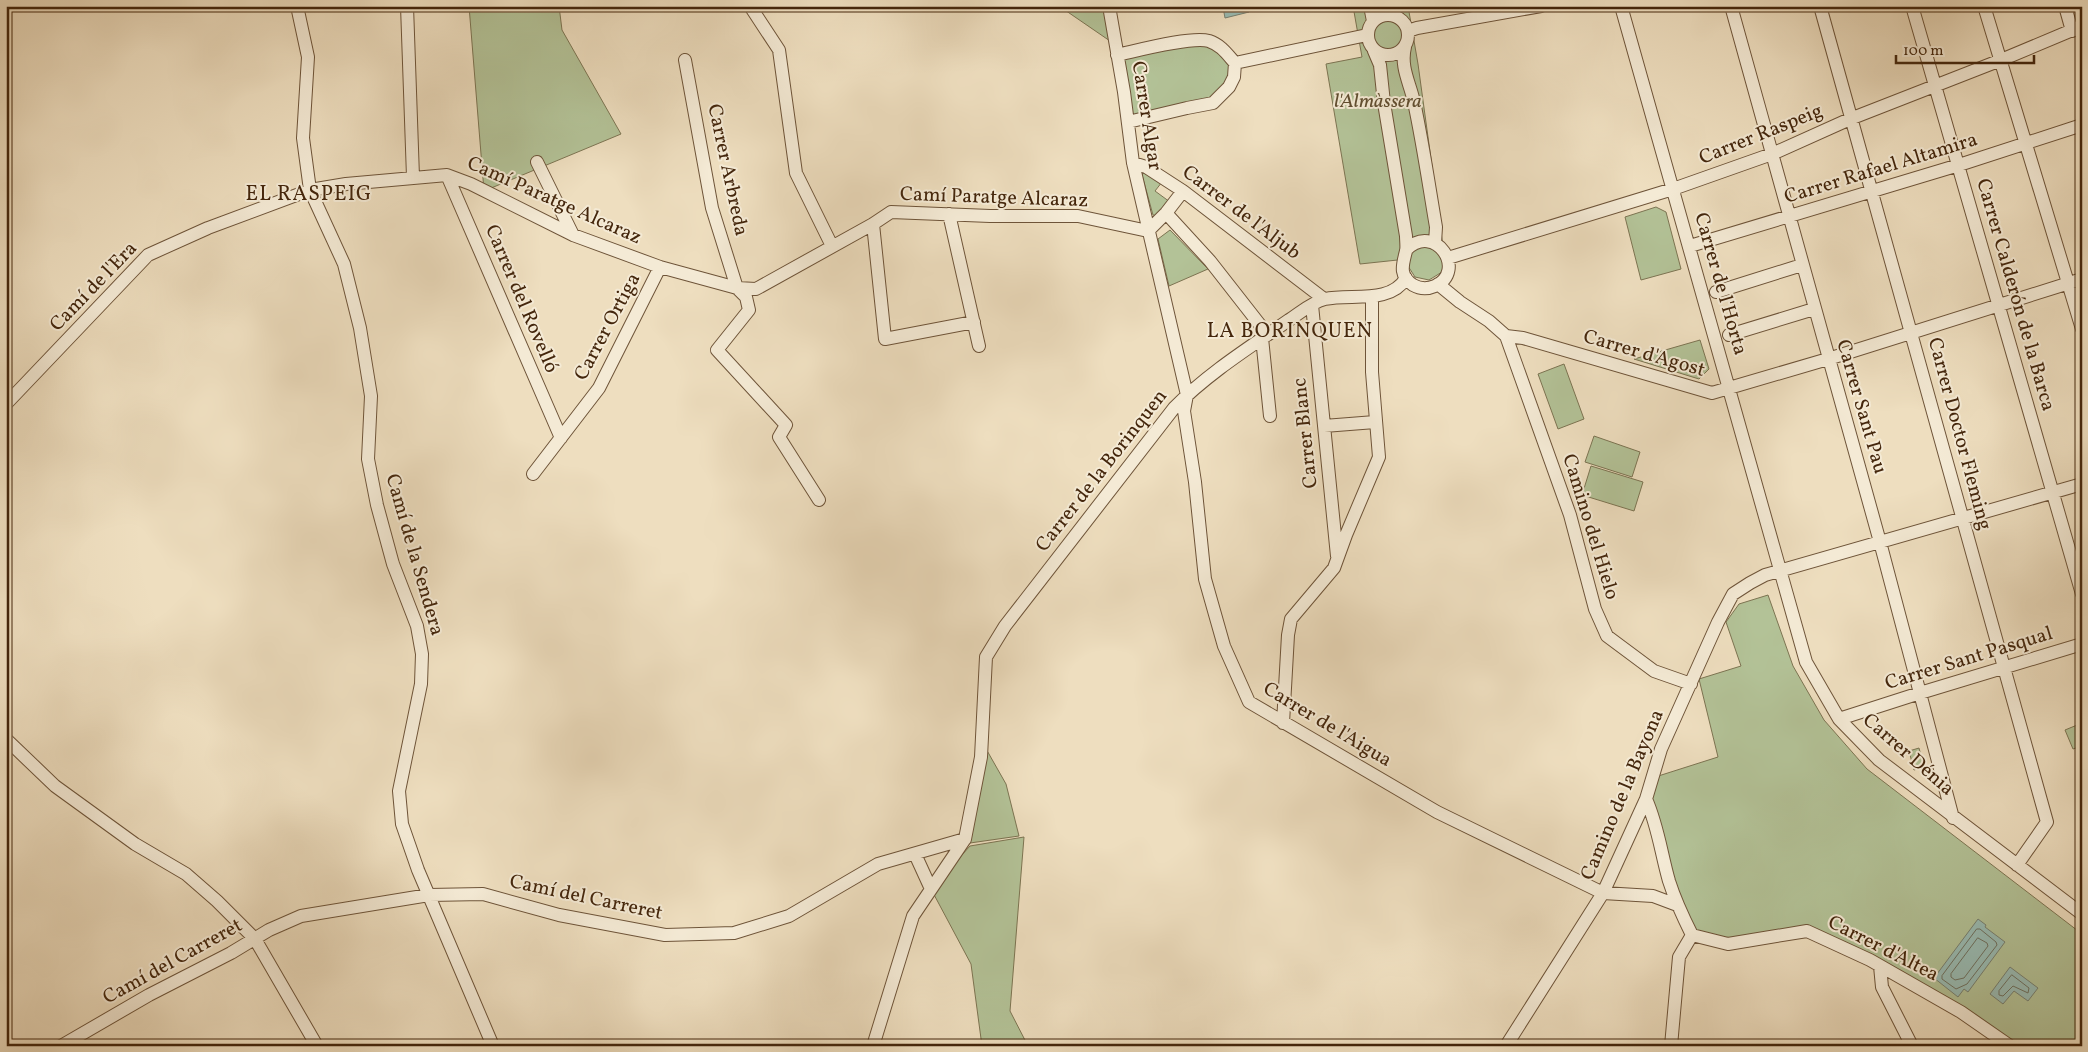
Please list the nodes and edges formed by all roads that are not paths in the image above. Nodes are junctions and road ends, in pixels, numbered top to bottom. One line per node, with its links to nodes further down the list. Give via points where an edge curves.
1 (297, 6): 36 (street, Camí de la Sendera, via 308,57 303,138)
2 (407, 6): 34 (street)
3 (750, 6): 46 (street, via 779,50 796,173)
4 (1109, 6): 20 (street, Carrer Algar)
5 (1370, 6): 14 (street)
6 (1541, 6): 16 (street)
7 (1621, 6): 35 (street, Carrer de l'Horta)
8 (1731, 6): 29 (street, Carrer Sant Pau)
9 (1820, 6): 25 (street, Carrer Doctor Fleming)
10 (1912, 6): 24 (street, Carrer Calderón de la Barca)
11 (1984, 6): 22 (street)
12 (2065, 6): 15 (street)
13 (1394, 11): 14 (street); 16 (street)
14 (1373, 21): 17 (street)
15 (2077, 28): 22 (street, Carrer Raspeig)
16 (1408, 31): 18 (street)
17 (1367, 35): 19 (street); 23 (street)
18 (1405, 46): 19 (street, via 1386,56); 45 (street, via 1405,72 1414,101 1436,228)
19 (1374, 51): 48 (street, via 1380,65)
20 (1117, 55): 23 (street, via 1177,42 1207,41 1221,47); 26 (street, Carrer Algar)
21 (686, 60): 56 (street, Carrer Arbreda, via 712,208)
22 (2000, 60): 24 (street, Carrer Raspeig); 28 (street)
23 (1235, 63): 26 (street, via 1230,87 1213,103)
24 (1935, 86): 25 (street, Carrer Raspeig); 32 (street, Carrer Calderón de la Barca)
25 (1850, 119): 29 (street, Carrer Raspeig); 37 (street, Carrer Doctor Fleming)
26 (1128, 122): 31 (street, Carrer Algar)
27 (2082, 125): 28 (street, Carrer Rafael Altamira)
28 (2025, 143): 32 (street, Carrer Rafael Altamira); 54 (street)
29 (1772, 154): 35 (street, Carrer Raspeig); 41 (street, Carrer Sant Pau)
30 (537, 162): 44 (street)
31 (1133, 163): 38 (street, Carrer de l'Aljub, via 1146,166); 43 (street, Carrer Algar)
32 (1959, 165): 37 (street, Carrer Rafael Altamira); 61 (street, Carrer Calderón de la Barca)
33 (447, 175): 34 (street, Camí Paratge Alcaraz); 44 (street, Camí Paratge Alcaraz); 77 (street, Carrer del Rovelló)
34 (413, 177): 36 (street, Camí Paratge Alcaraz)
35 (1673, 189): 47 (street, Carrer de l'Horta); 49 (street, Carrer Raspeig)
36 (310, 190): 73 (street, Camí de l'Era, via 208,228 148,255); 101 (street, Camí de la Sendera, via 344,264 360,328 371,396 368,459 393,564 420,639 421,684 399,803 406,837)
37 (1872, 190): 41 (street, Carrer Rafael Altamira); 65 (street, Carrer Doctor Fleming)
38 (1183, 191): 39 (street); 59 (street, Carrer de l'Aljub)
39 (1166, 213): 43 (street); 68 (street, via 1210,261 1264,330)
40 (949, 214): 42 (street, Camí Paratge Alcaraz, via 891,212); 43 (street, Camí Paratge Alcaraz, via 1078,216); 63 (street)
41 (1789, 216): 47 (street, Carrer Rafael Altamira); 50 (street, Carrer Sant Pau)
42 (873, 224): 46 (street, Camí Paratge Alcaraz); 63 (street, via 885,339)
43 (1148, 231): 72 (street, Carrer de l'Aigua)
44 (573, 235): 51 (street, Camí Paratge Alcaraz)
45 (1435, 244): 48 (street, via 1426,241); 49 (street)
46 (832, 246): 56 (street, Camí Paratge Alcaraz, via 756,288)
47 (1690, 246): 71 (street, Carrer de l'Horta)
48 (1406, 250): 52 (street, via 1402,260)
49 (1448, 258): 55 (street, via 1447,274)
50 (1802, 265): 57 (street); 62 (street, Carrer Sant Pau)
51 (660, 267): 56 (street, Camí Paratge Alcaraz); 77 (street, Carrer Ortiga, via 599,388)
52 (1406, 278): 55 (street, via 1420,288); 58 (street, Carrer de la Borinquen, via 1392,292)
53 (2082, 279): 54 (street, Carrer d'Agost)
54 (2068, 283): 61 (street, Carrer d'Agost); 64 (street)
55 (1438, 284): 66 (street)
56 (737, 288): 81 (street, Carrer Arbreda, via 746,297 749,310 717,350 786,425 779,437)
57 (1716, 292)
58 (1372, 296): 59 (street, Carrer de la Borinquen); 75 (street)
59 (1324, 299): 60 (street, Carrer de la Borinquen)
60 (1312, 305): 68 (street, Carrer de la Borinquen); 76 (street, Carrer Blanc)
61 (1998, 306): 65 (street, Carrer d'Agost); 80 (street, Carrer Calderón de la Barca)
62 (1814, 309): 67 (street); 70 (street, Carrer Sant Pau)
63 (974, 322): 69 (street)
64 (2082, 329)
65 (1911, 332): 70 (street, Carrer d'Agost); 82 (street, Carrer Doctor Fleming)
66 (1506, 336): 71 (street, Carrer d'Agost, via 1523,338 1712,393); 89 (street, Camino del Hielo, via 1570,515 1595,609 1607,636 1654,671)
67 (1729, 336)
68 (1262, 338): 72 (street, Carrer de la Borinquen); 74 (street)
69 (979, 346)
70 (1828, 359): 71 (street, Carrer d'Agost); 83 (street, Carrer Sant Pau)
71 (1730, 388): 85 (street, Carrer de l'Horta)
72 (1187, 395): 92 (street, Carrer de l'Aigua, via 1184,411 1205,580 1213,613 1249,702); 96 (street, Carrer de la Borinquen, via 1011,618 986,656 981,757)
73 (6, 404)
74 (1270, 416)
75 (1376, 422): 76 (street); 84 (street, via 1379,457)
76 (1324, 426): 84 (street, Carrer Blanc)
77 (561, 438): 78 (street, Carrer Ortiga)
78 (534, 474)
79 (2082, 484): 80 (street, Camino de la Bayona)
80 (2053, 493): 82 (street, Camino de la Bayona); 86 (street, Carrer Calderón de la Barca)
81 (819, 500)
82 (1963, 519): 83 (street, Camino de la Bayona); 88 (street, Carrer Doctor Fleming)
83 (1880, 542): 85 (street, Camino de la Bayona); 90 (street, Carrer Sant Pau)
84 (1337, 557): 92 (street, via 1334,568 1291,619)
85 (1780, 572): 89 (street, Camino de la Bayona, via 1732,594); 91 (street, Carrer Dénia, via 1806,662)
86 (2082, 594)
87 (2082, 644): 88 (street, Carrer Sant Pasqual)
88 (2004, 668): 90 (street, Carrer Sant Pasqual); 98 (street, Carrer Doctor Fleming, via 2047,822)
89 (1691, 684): 94 (street, Camino de la Bayona, via 1661,749)
90 (1920, 693): 91 (street, Carrer Sant Pasqual); 95 (street, Carrer Sant Pau)
91 (1839, 720): 95 (street, Carrer Dénia, via 1879,760)
92 (1284, 723): 100 (street, Carrer de l'Aigua, via 1437,812)
93 (6, 740): 105 (street, via 55,786 134,844 186,874)
94 (1646, 799): 100 (street, Camino de la Bayona); 102 (street, via 1655,818 1668,880)
95 (1953, 818): 98 (street, Carrer Dénia)
96 (965, 839): 97 (street, Camí del Carreret); 99 (street)
97 (915, 854): 99 (street); 101 (street, Camí del Carreret, via 878,864 789,916 734,933 666,936 559,916 483,894)
98 (2016, 865): 103 (street, Carrer Dénia)
99 (931, 889): 110 (street, via 913,916)
100 (1603, 893): 102 (street, via 1653,896); 111 (street, Camino de la Bayona)
101 (429, 895): 105 (street, Camí del Carreret, via 302,916); 109 (street, Camí de la Sendera)
102 (1677, 904): 104 (street)
103 (2082, 914)
104 (1692, 935): 106 (street, Carrer d'Altea, via 1728,944 1807,931); 112 (street, via 1679,957)
105 (255, 939): 107 (street, Camí del Carreret); 108 (street)
106 (1880, 966): 113 (street, via 1882,987); 114 (street, Carrer d'Altea, via 1961,1012)
107 (61, 1046)
108 (317, 1046)
109 (493, 1046)
110 (873, 1046)
111 (1506, 1046)
112 (1671, 1046)
113 (1912, 1046)
114 (2010, 1046)

